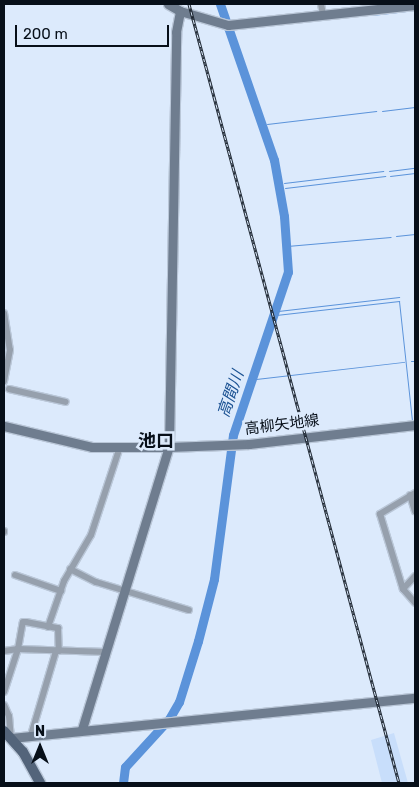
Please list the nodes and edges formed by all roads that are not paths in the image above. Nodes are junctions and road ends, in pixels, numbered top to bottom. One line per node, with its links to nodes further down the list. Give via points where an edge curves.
1 (168, 4): 5 (street)
2 (173, 4): 5 (street)
3 (321, 4): 6 (street)
4 (415, 5): 6 (street)
5 (180, 11): 6 (street, via 233,25); 14 (street, via 176,32)
6 (323, 14)
7 (4, 313): 8 (street, via 10,350)
8 (4, 381)
9 (9, 389): 10 (street)
10 (66, 402)
11 (415, 425): 14 (street, 高柳矢地線, via 249,444)
12 (4, 426): 13 (street, 高柳矢地線, via 92,447)
13 (120, 447): 14 (street, 高柳矢地線); 17 (street, via 92,535)
14 (169, 447): 22 (street)
15 (413, 494): 16 (street); 20 (street, via 380,514)
16 (415, 511)
17 (70, 569): 21 (street); 22 (street)
18 (15, 575): 21 (street)
19 (415, 576): 20 (street)
20 (403, 589): 23 (street)
21 (61, 591): 25 (street)
22 (126, 591): 24 (street); 29 (street)
23 (415, 603)
24 (189, 610)
25 (48, 627): 26 (street, via 23,622); 28 (street, via 58,628)
26 (18, 649): 27 (street); 28 (street); 30 (street)
27 (4, 651)
28 (57, 651): 29 (street); 35 (street)
29 (106, 652): 33 (street)
30 (4, 692)
31 (415, 698): 33 (street)
32 (4, 705): 34 (street)
33 (82, 729): 35 (street)
34 (7, 734): 35 (street); 36 (main road)
35 (31, 735)
36 (40, 783)

